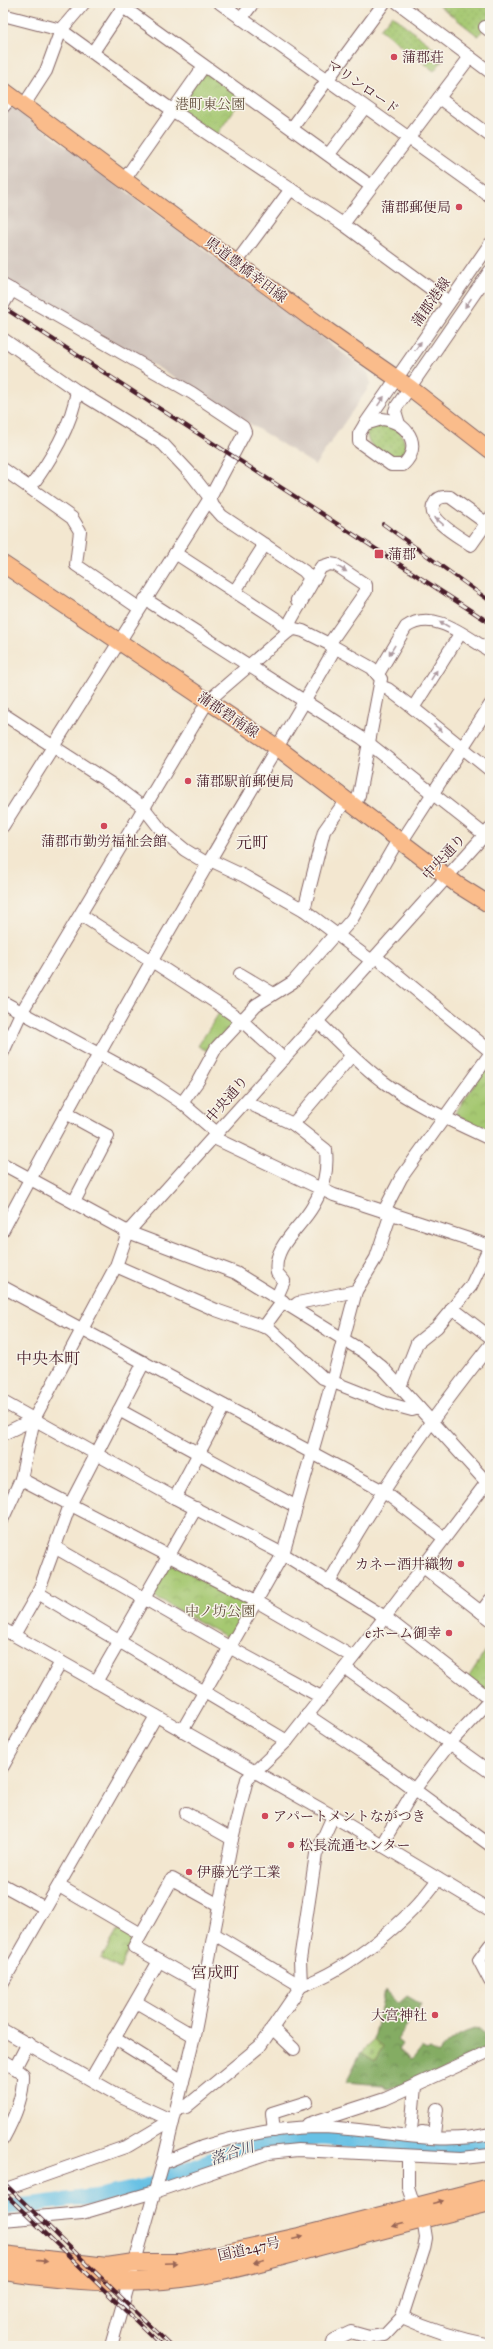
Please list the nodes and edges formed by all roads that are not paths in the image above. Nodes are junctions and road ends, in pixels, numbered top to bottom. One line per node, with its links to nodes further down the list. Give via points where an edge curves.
1 (84, 3): 8 (street)
2 (220, 3): 7 (street, マリンロード)
3 (253, 3): 7 (street)
4 (384, 3): 13 (street)
5 (398, 3): 10 (street)
6 (3, 15): 8 (street)
7 (241, 19): 13 (street, マリンロード)
8 (62, 30): 9 (street); 15 (street, via 46,71)
9 (93, 52): 11 (street, via 123,7); 17 (street)
10 (470, 57): 12 (street); 14 (street)
11 (204, 66): 17 (street); 18 (street)
12 (490, 72)
13 (327, 80): 16 (street, マリンロード); 18 (street)
14 (439, 98): 19 (street); 20 (street)
15 (11, 100): 22 (main road, 県道豊橋幸田線)
16 (365, 107): 20 (street, マリンロード); 21 (street)
17 (172, 110): 22 (street); 24 (street)
18 (292, 128): 21 (street)
19 (490, 136)
20 (408, 138): 23 (street); 25 (street, マリンロード)
21 (329, 154): 23 (street)
22 (124, 180): 28 (main road, 県道豊橋幸田線)
23 (371, 186): 26 (street)
24 (291, 189): 26 (street); 28 (street)
25 (490, 196)
26 (343, 224): 31 (street)
27 (490, 244): 31 (street, 蒲郡港線)
28 (236, 262): 34 (main road, 県道豊橋幸田線)
29 (490, 272): 35 (street, one-way to 35)
30 (7, 287): 32 (street); 42 (street, via 192,393 244,426 244,435)
31 (449, 302): 34 (street, 蒲郡港線, one-way to 31)
32 (3, 305)
33 (3, 339): 36 (street)
34 (396, 378): 35 (main road, 県道豊橋幸田線); 37 (street, 蒲郡港線, one-way to 34)
35 (409, 387): 38 (street, via 395,411); 39 (main road, 県道豊橋幸田線)
36 (78, 391): 41 (street, via 74,408 54,454); 42 (street, via 163,444)
37 (365, 424): 38 (street, via 382,419); 38 (street, via 359,434 360,442 385,462 395,466 405,464 413,449 409,434)
38 (400, 424)
39 (490, 450)
40 (3, 469): 41 (street)
41 (30, 488): 48 (street, via 72,518 80,531 76,565)
42 (210, 498): 44 (street, via 222,516); 45 (street)
43 (488, 520): 43 (street, one-way to 43, via 471,545 435,519 431,512 432,505 442,496 450,497)
44 (265, 544): 47 (street); 49 (street, via 310,578 297,600)
45 (175, 553): 47 (street); 48 (street)
46 (3, 564): 52 (main road, 蒲郡碧南線)
47 (235, 591): 50 (street, via 278,620)
48 (142, 604): 52 (street); 55 (street)
49 (300, 604): 50 (street, via 291,620); 53 (street, one-way to 53, via 318,571 325,565 336,565 366,584 366,591)
50 (289, 631): 53 (street, via 303,631); 55 (street)
51 (460, 634): 54 (street); 56 (street, one-way to 56, via 438,621 413,623 406,627); 61 (street, one-way to 51)
52 (118, 641): 58 (main road, 蒲郡碧南線); 64 (street)
53 (332, 646): 56 (street); 59 (street)
54 (490, 651)
55 (250, 666): 58 (street); 59 (street)
56 (378, 674): 57 (street)
57 (380, 686): 61 (street); 63 (street)
58 (208, 701): 65 (main road, 蒲郡碧南線); 70 (street)
59 (305, 701): 63 (street); 65 (street)
60 (490, 705): 66 (street)
61 (413, 708): 66 (street, one-way to 66)
62 (3, 714): 64 (street)
63 (369, 743): 68 (street); 69 (street, via 359,795)
64 (52, 746): 70 (street); 71 (street)
65 (278, 748): 69 (main road, 蒲郡碧南線); 74 (street)
66 (462, 748): 67 (street); 68 (street)
67 (490, 770)
68 (433, 792): 72 (street); 73 (street)
69 (350, 802): 73 (main road, 蒲郡碧南線); 78 (street, via 324,831)
70 (144, 808): 74 (street, via 162,830 185,850); 79 (street)
71 (3, 826)
72 (487, 832): 75 (street, 中央通り)
73 (400, 839): 75 (main road, 蒲郡碧南線); 80 (street, via 352,920)
74 (209, 862): 78 (street, via 244,876); 82 (street)
75 (447, 875): 76 (main road, 蒲郡碧南線, via 462,879); 77 (main road, 蒲郡碧南線, via 458,885); 81 (street, 中央通り)
76 (490, 895)
77 (490, 904)
78 (304, 910): 80 (street)
79 (81, 914): 82 (street); 86 (street)
80 (337, 934): 81 (street); 84 (street, via 293,982)
81 (374, 959): 88 (street, 中央通り); 91 (street)
82 (153, 960): 87 (street); 90 (street)
83 (240, 974): 84 (street)
84 (272, 993): 87 (street, via 256,1005)
85 (3, 1002): 86 (street)
86 (21, 1013): 89 (street); 90 (street)
87 (242, 1021): 93 (street); 95 (street, via 216,1048 198,1081)
88 (317, 1021): 92 (street); 93 (street, 中央通り)
89 (3, 1052)
90 (99, 1053): 95 (street); 96 (street)
91 (490, 1053): 97 (street)
92 (352, 1055): 97 (street, via 386,1084); 98 (street)
93 (284, 1059): 94 (street, 中央通り)
94 (246, 1102): 98 (street); 99 (street, 中央通り)
95 (182, 1103): 99 (street)
96 (66, 1113): 102 (street); 104 (street, via 108,1136)
97 (446, 1118): 100 (street); 105 (street, via 401,1178)
98 (293, 1124): 103 (street, via 326,1150 328,1170)
99 (215, 1135): 103 (street); 107 (street, 中央通り)
100 (490, 1139)
101 (3, 1164): 102 (street)
102 (30, 1178): 104 (street); 106 (street)
103 (321, 1189): 105 (street); 112 (street, via 312,1208 278,1255 278,1273 284,1281)
104 (74, 1202): 107 (street)
105 (388, 1212): 108 (street); 111 (street, via 376,1258)
106 (3, 1230)
107 (128, 1232): 109 (street, 中央通り); 112 (street, via 220,1266)
108 (490, 1246): 113 (street, via 470,1286)
109 (116, 1266): 114 (street, via 209,1307); 115 (street, 中央通り)
110 (3, 1287): 115 (street)
111 (356, 1291): 112 (street, via 298,1303); 117 (street)
112 (284, 1302): 114 (street); 117 (street)
113 (452, 1308): 116 (street); 121 (street, via 437,1327 417,1343)
114 (264, 1327): 120 (street, via 270,1329 323,1378)
115 (81, 1330): 119 (street); 126 (street, 中央通り)
116 (490, 1337)
117 (344, 1340): 120 (street); 121 (street, via 382,1367)
118 (490, 1345): 127 (street)
119 (144, 1362): 123 (street); 125 (street)
120 (332, 1382): 124 (street, via 412,1410); 130 (street)
121 (400, 1387): 124 (street)
122 (3, 1402): 126 (street)
123 (224, 1406): 130 (street); 131 (street)
124 (419, 1408): 127 (street)
125 (119, 1410): 129 (street); 131 (street)
126 (34, 1419): 128 (street); 129 (street); 132 (street, 中央通り)
127 (430, 1421): 133 (street); 134 (street)
128 (3, 1434)
129 (96, 1453): 135 (street); 136 (street)
130 (311, 1453): 134 (street); 137 (street)
131 (199, 1454): 135 (street); 137 (street)
132 (21, 1479): 136 (street); 139 (street, 中央通り)
133 (489, 1483): 140 (street)
134 (383, 1491): 140 (street); 145 (street)
135 (176, 1498): 138 (street)
136 (70, 1505): 141 (street); 143 (street)
137 (295, 1506): 142 (street)
138 (196, 1508): 142 (street); 143 (street)
139 (3, 1518)
140 (444, 1538): 144 (street)
141 (56, 1548): 146 (street); 147 (street)
142 (283, 1554): 145 (street); 149 (street)
143 (168, 1555): 147 (street); 149 (street)
144 (422, 1566): 150 (street); 151 (street)
145 (329, 1583): 151 (street)
146 (38, 1593): 153 (street); 154 (street)
147 (143, 1598): 154 (street); 155 (street)
148 (490, 1600): 150 (street)
149 (256, 1601): 155 (street); 156 (street)
150 (485, 1615)
151 (385, 1617): 156 (street); 162 (street)
152 (3, 1628): 153 (street)
153 (14, 1635): 157 (street)
154 (119, 1641): 159 (street); 160 (street)
155 (229, 1647): 160 (street); 161 (street)
156 (353, 1657): 158 (street)
157 (61, 1662): 159 (street); 168 (street)
158 (345, 1668): 161 (street); 167 (street)
159 (96, 1682): 164 (street)
160 (205, 1694): 165 (street); 166 (street)
161 (321, 1697): 163 (street)
162 (490, 1699): 167 (street)
163 (307, 1715): 166 (street); 171 (street)
164 (156, 1716): 165 (street); 179 (street)
165 (182, 1731): 169 (street)
166 (287, 1741): 169 (street)
167 (450, 1743): 170 (street); 171 (street)
168 (3, 1766)
169 (256, 1772): 173 (street); 174 (street, via 248,1779 242,1794)
170 (490, 1772)
171 (414, 1790): 175 (street); 176 (street)
172 (186, 1814): 174 (street)
173 (333, 1816): 175 (street); 190 (street, via 315,1859 300,1960)
174 (232, 1839): 180 (street)
175 (382, 1844): 177 (street)
176 (490, 1845)
177 (438, 1879): 182 (street); 190 (street, via 397,1924 364,1953)
178 (3, 1885): 181 (street)
179 (59, 1886): 181 (street); 183 (street)
180 (219, 1905): 183 (street, via 172,1879); 184 (street)
181 (45, 1908): 188 (street)
182 (490, 1910)
183 (141, 1934): 186 (street, via 134,1947)
184 (214, 1934): 189 (street); 190 (street)
185 (490, 1945): 187 (street, via 479,1960)
186 (159, 1961): 189 (street); 191 (street)
187 (490, 1980)
188 (3, 1982)
189 (204, 1986): 194 (street)
190 (301, 1986): 192 (street)
191 (136, 2002): 194 (street); 195 (street)
192 (272, 2028): 197 (street); 205 (street, via 260,2046 239,2065 186,2106)
193 (3, 2030): 196 (street)
194 (194, 2036): 202 (street)
195 (114, 2038): 201 (street); 202 (street)
196 (28, 2043): 200 (street); 201 (street)
197 (294, 2049)
198 (490, 2051): 203 (street)
199 (3, 2061): 200 (street)
200 (15, 2068): 213 (street, via 23,2074 23,2085)
201 (91, 2079): 207 (street, via 123,2098)
202 (183, 2080): 205 (street)
203 (415, 2086): 208 (street, via 385,2099); 211 (street)
204 (307, 2102): 210 (street, via 272,2113)
205 (176, 2109): 207 (street)
206 (437, 2109): 211 (street, via 434,2134)
207 (173, 2121): 216 (street); 219 (street, via 128,2146)
208 (295, 2128): 209 (street); 210 (street)
209 (352, 2130): 211 (street, via 358,2128); 212 (street, via 435,2139)
210 (274, 2131): 216 (street, via 203,2147)
211 (412, 2131)
212 (490, 2134)
213 (3, 2139)
214 (490, 2155): 215 (street, via 462,2158)
215 (408, 2157): 218 (street, via 298,2150 268,2153); 221 (street, via 408,2187)
216 (163, 2163): 218 (street)
217 (490, 2188): 221 (highway, 国道247号, one-way to 217)
218 (155, 2189): 222 (street, via 82,2213); 224 (street)
219 (3, 2190)
220 (490, 2202): 221 (highway, 国道247号)
221 (419, 2213): 224 (highway, 国道247号, one-way to 221, via 182,2262); 226 (highway, 国道247号, one-way to 226, via 240,2267 177,2277); 227 (street, via 426,2238)
222 (3, 2220)
223 (3, 2255): 224 (highway, 国道247号, one-way to 224, via 106,2267)
224 (134, 2263): 226 (street)
225 (3, 2271): 226 (highway, 国道247号, one-way to 225, via 28,2275)
226 (129, 2281): 229 (street)
227 (402, 2317): 228 (street, via 466,2341); 230 (street, via 385,2335 369,2337 351,2332 334,2340)
228 (490, 2345)
229 (111, 2346)
230 (332, 2346)

